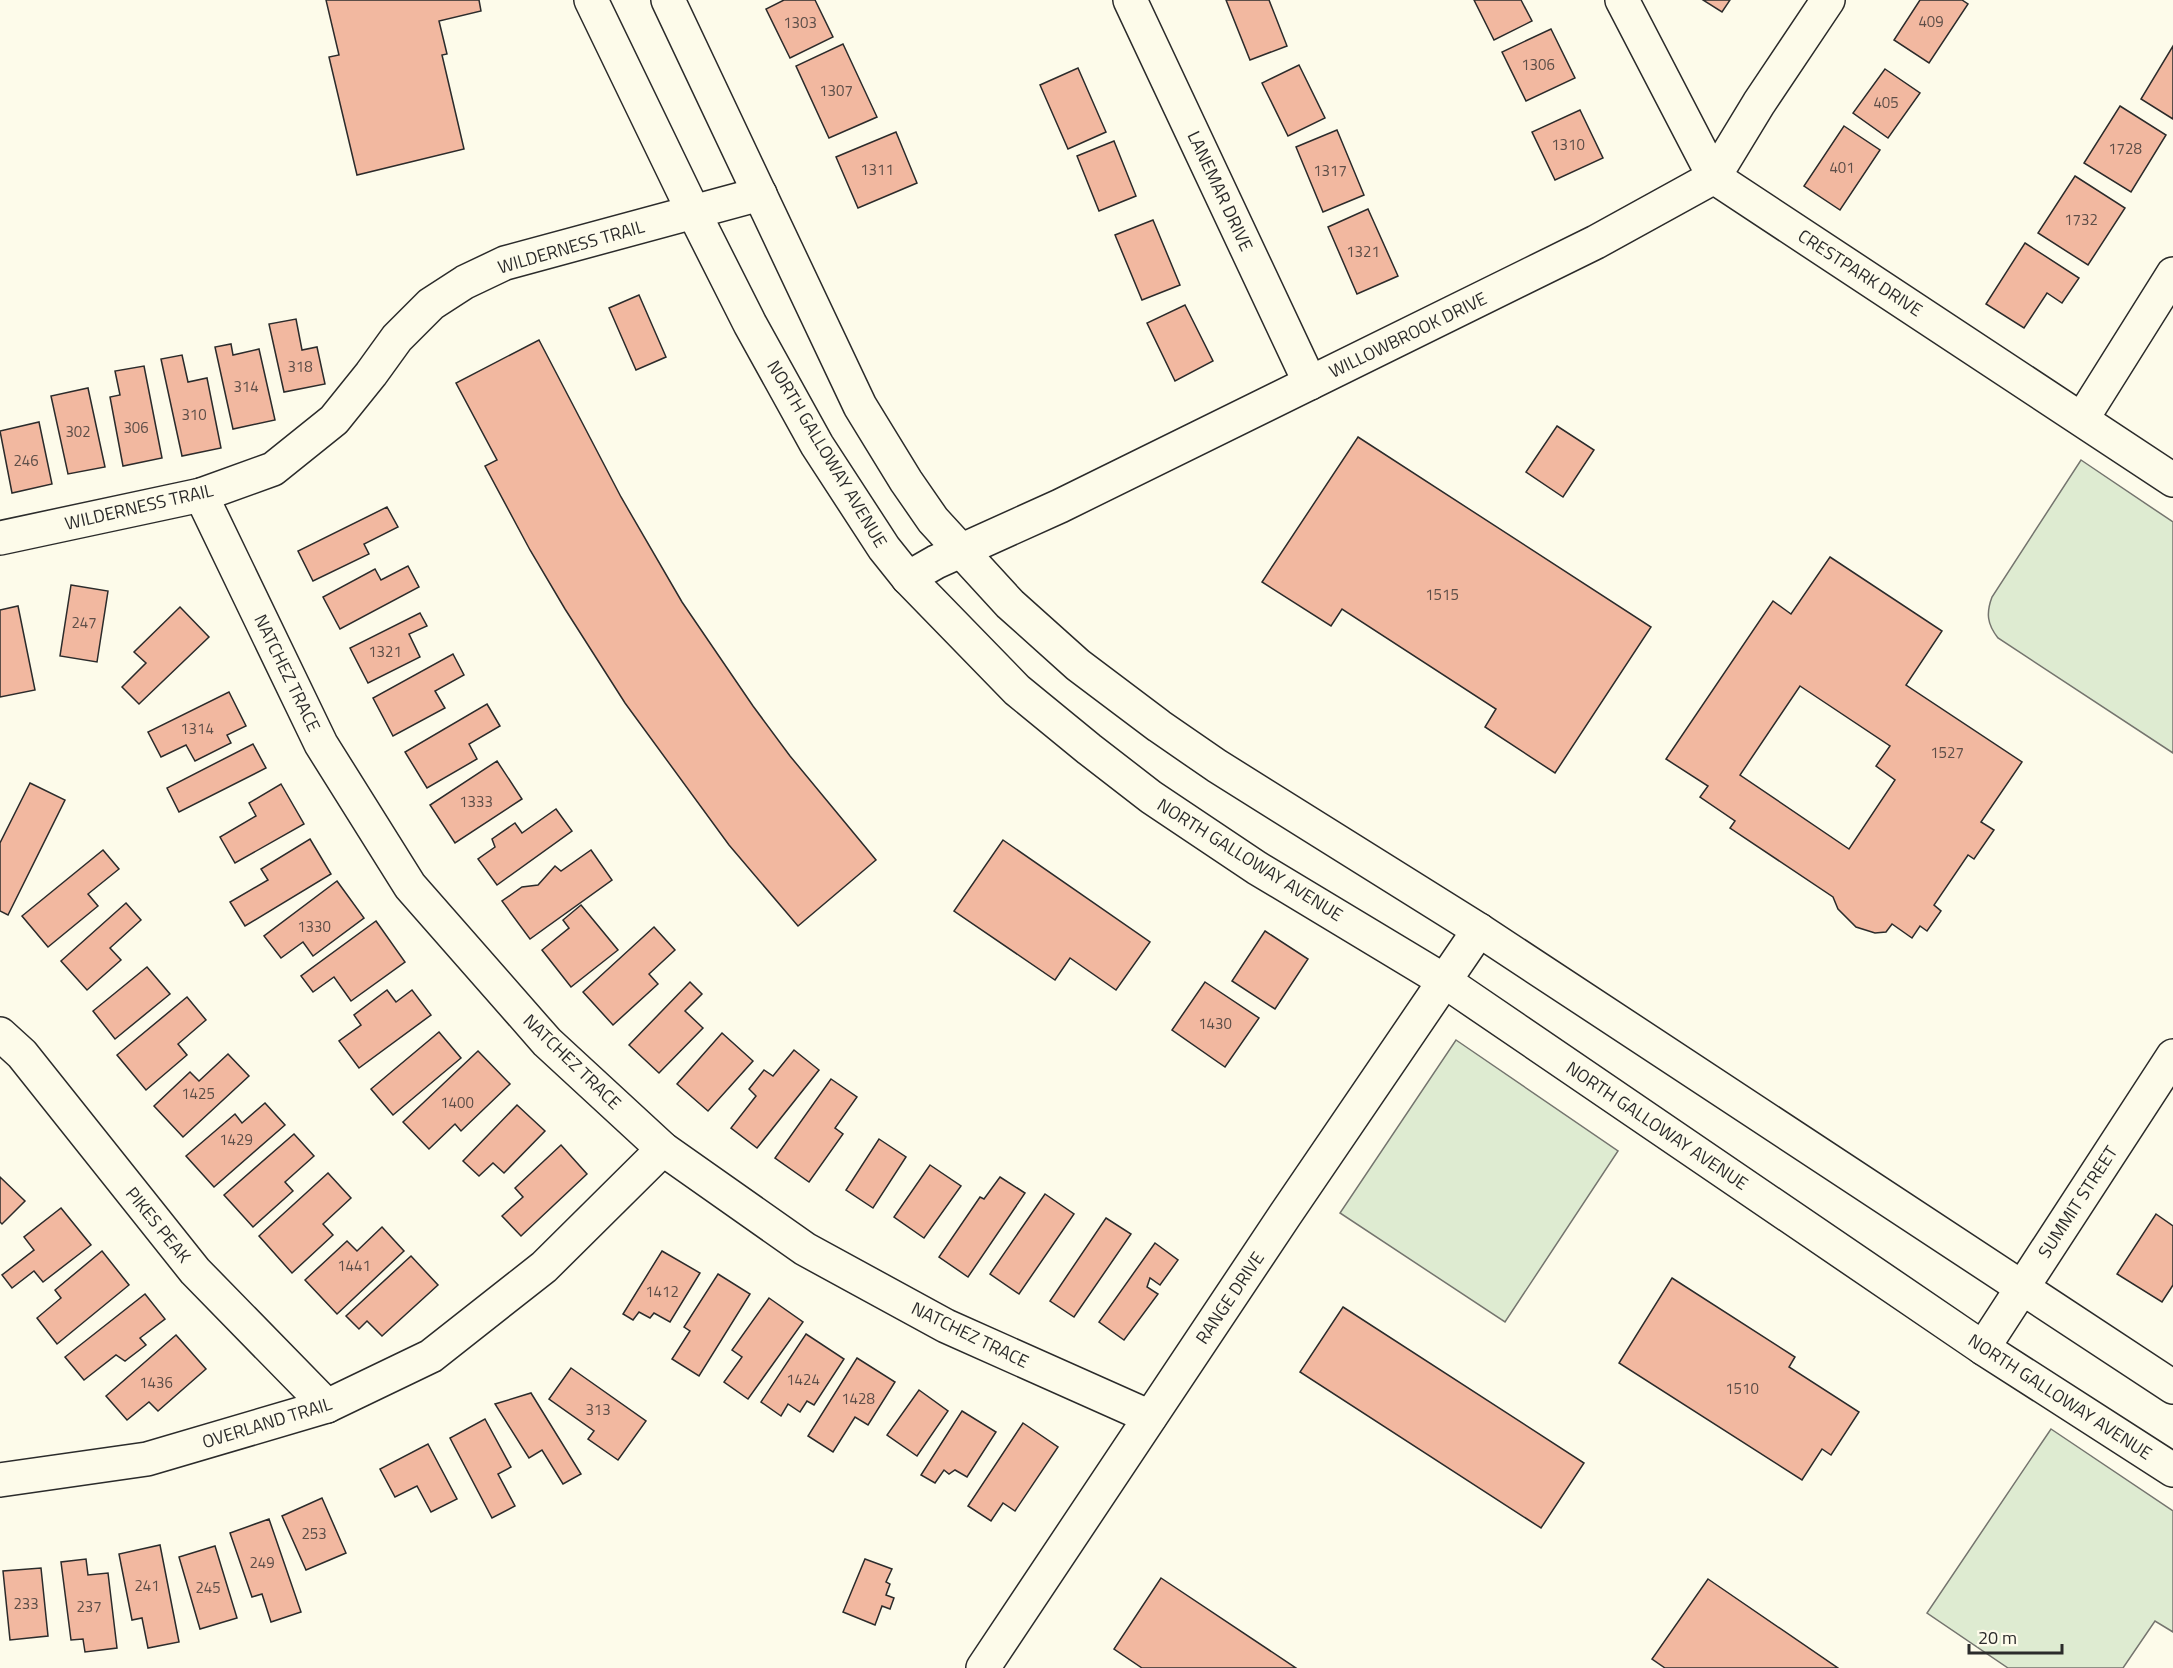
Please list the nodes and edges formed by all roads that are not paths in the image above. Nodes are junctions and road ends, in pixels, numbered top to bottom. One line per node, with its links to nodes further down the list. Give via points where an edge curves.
1 (591, 0): 8 (street, NORTH GALLOWAY AVENUE)
2 (668, 0): 7 (street)
3 (1130, 0): 10 (street, LANEMAR DRIVE)
4 (1622, 0): 6 (street, CRESTPARK DRIVE)
5 (1828, 0): 6 (street, WILLOWBROOK DRIVE)
6 (1714, 177): 10 (street, WILLOWBROOK DRIVE, via 1596,242); 11 (street, CRESTPARK DRIVE)
7 (760, 194): 8 (street, WILDERNESS TRAIL); 15 (street, via 860,406 933,520)
8 (693, 211): 13 (street, WILDERNESS TRAIL, via 505,263 465,282 431,304 397,338 334,420 273,469); 16 (street, NORTH GALLOWAY AVENUE, via 817,445)
9 (2173, 274): 11 (street)
10 (1310, 383): 15 (street, WILLOWBROOK DRIVE)
11 (2082, 419): 12 (street, CRESTPARK DRIVE)
12 (2173, 480)
13 (201, 495): 14 (street, WILDERNESS TRAIL); 21 (street, NATCHEZ TRACE, via 321,744 410,886 547,1042)
14 (0, 538)
15 (961, 551): 16 (street, WILLOWBROOK DRIVE); 17 (street, via 1010,604 1078,665 1159,726)
16 (908, 578): 18 (street, NORTH GALLOWAY AVENUE, via 1017,690 1151,797 1245,860)
17 (1479, 930): 18 (street, RANGE DRIVE); 22 (street)
18 (1443, 980): 23 (street, NORTH GALLOWAY AVENUE); 26 (street, RANGE DRIVE)
19 (0, 1034): 25 (street, PIKES PEAK, via 22,1054 195,1271)
20 (2173, 1056): 22 (street, SUMMIT STREET)
21 (663, 1149): 25 (street, OVERLAND TRAIL, via 544,1267 431,1356); 26 (street, NATCHEZ TRACE, via 816,1255 946,1326)
22 (2023, 1288): 23 (street, SUMMIT STREET); 24 (street)
23 (1983, 1348): 27 (street, NORTH GALLOWAY AVENUE)
24 (2173, 1387)
25 (327, 1406): 28 (street, OVERLAND TRAIL, via 147,1459)
26 (1150, 1417): 29 (street, RANGE DRIVE)
27 (2173, 1470)
28 (0, 1480)
29 (983, 1668)

